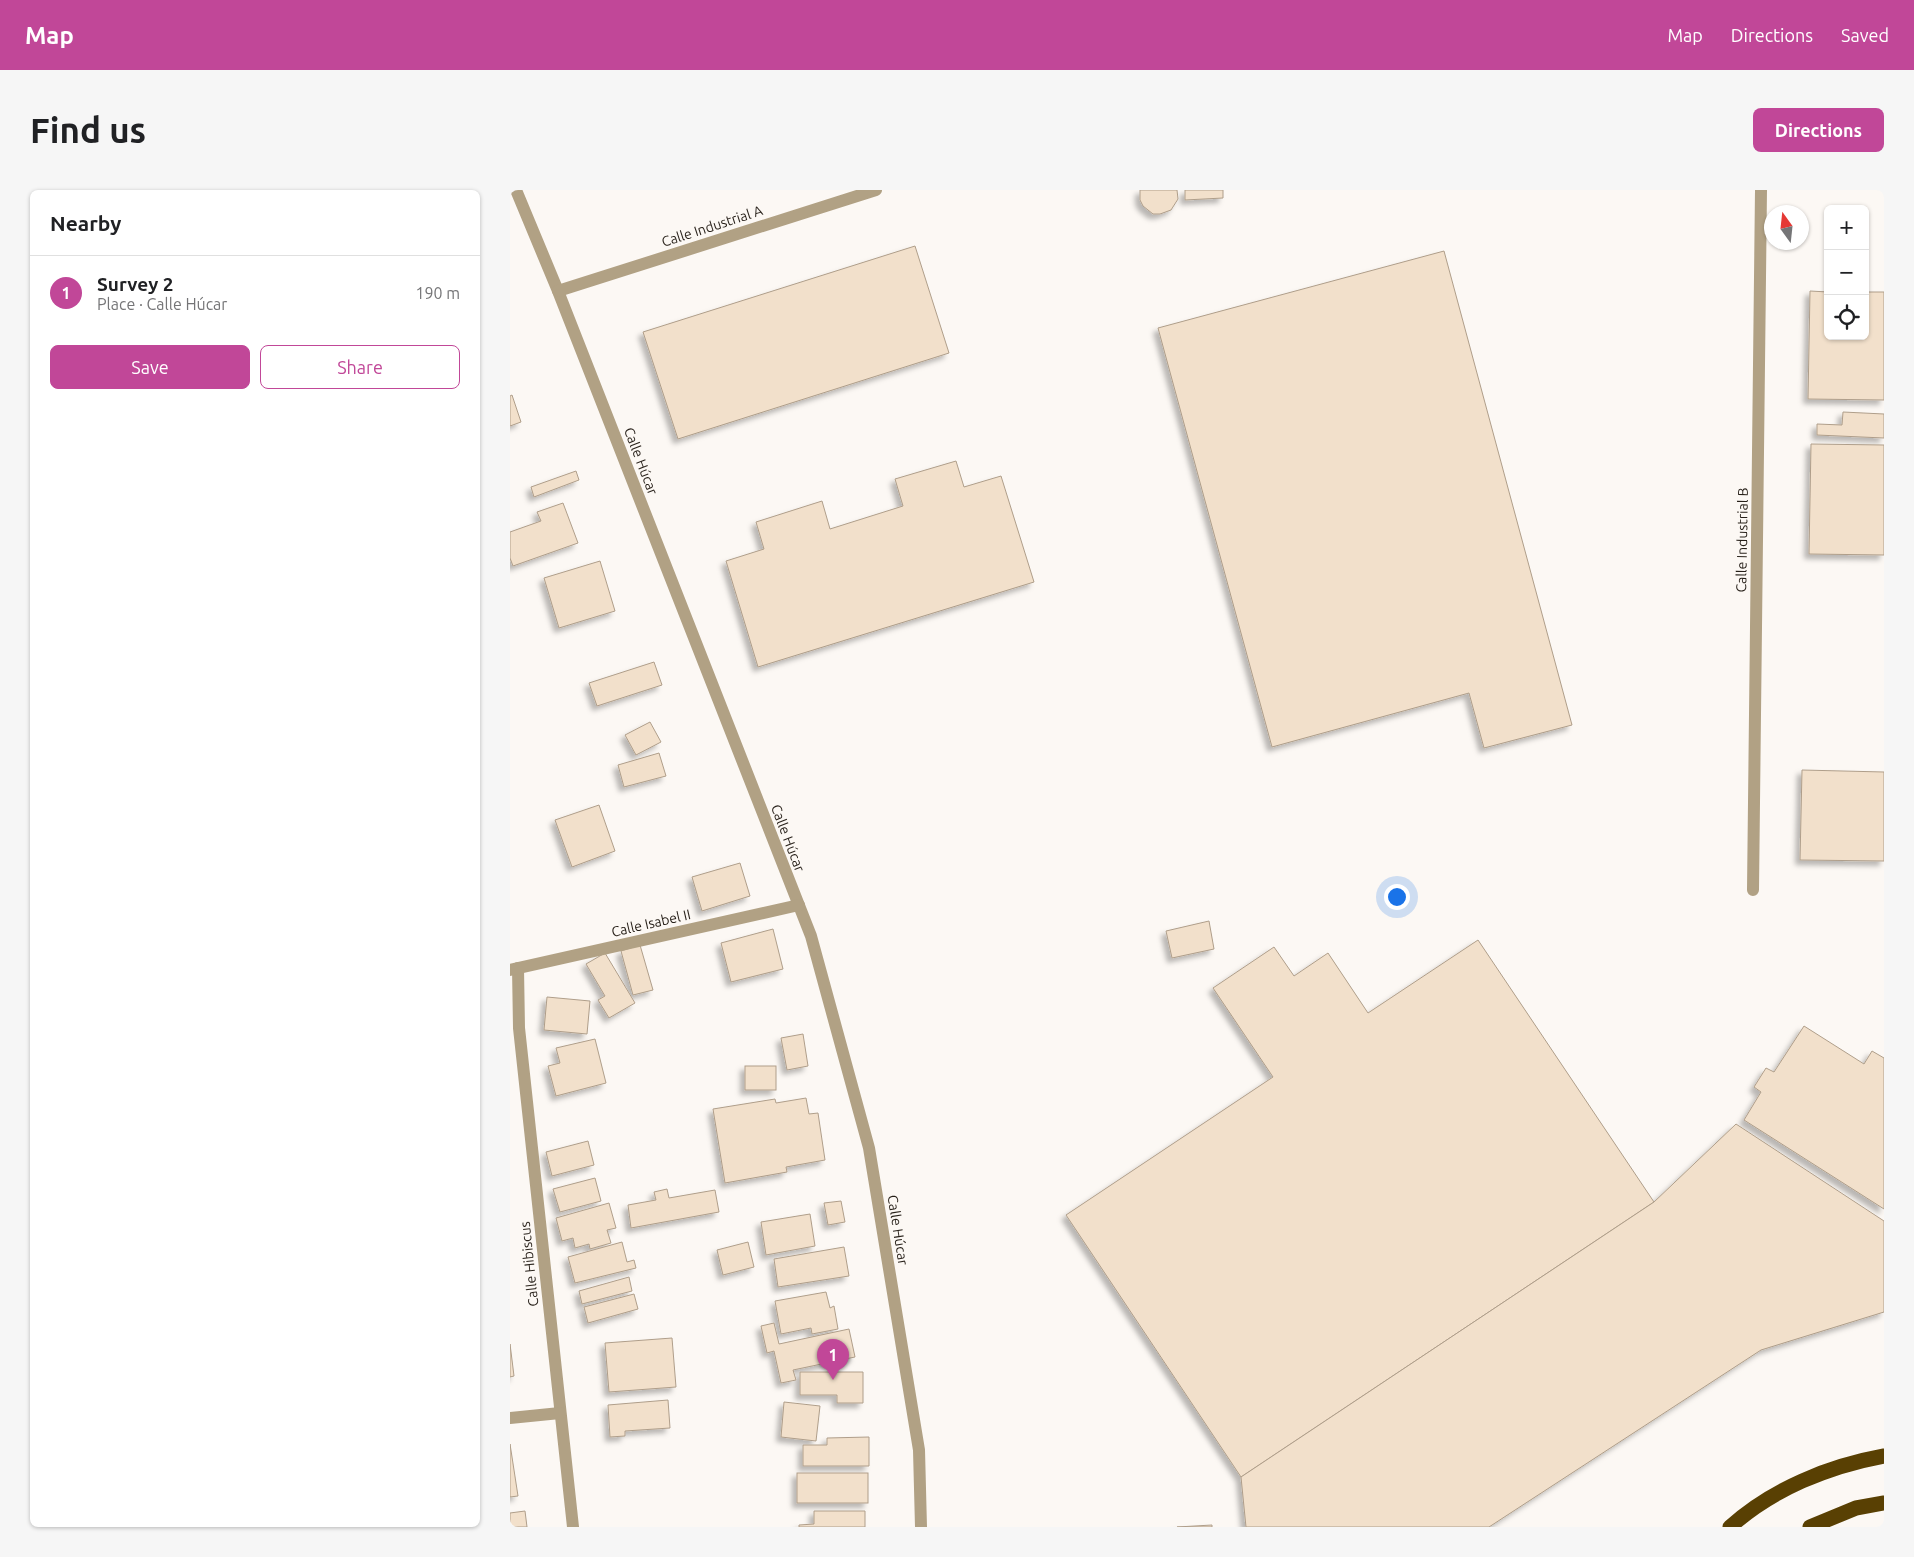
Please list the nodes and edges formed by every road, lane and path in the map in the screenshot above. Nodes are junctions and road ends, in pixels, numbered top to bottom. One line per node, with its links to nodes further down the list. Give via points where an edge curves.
1 (516, 190): 4 (street, Calle Húcar)
2 (876, 190): 4 (street, Calle Industrial A)
3 (1761, 190): 5 (street, Calle Industrial B)
4 (558, 291): 6 (street, Calle Húcar)
5 (1753, 890)
6 (798, 905): 7 (street, Calle Isabel II); 13 (street, Calle Húcar, via 810,936 869,1148 919,1450)
7 (514, 969): 8 (street, Calle Hibiscus)
8 (560, 1413): 9 (street); 12 (street, Calle Hibiscus)
9 (510, 1418)
10 (1884, 1456): 14 (highway, via 1820,1472 1749,1510)
11 (1884, 1503): 15 (highway, via 1856,1508)
12 (573, 1527)
13 (921, 1527)
14 (1730, 1527)
15 (1810, 1527)

